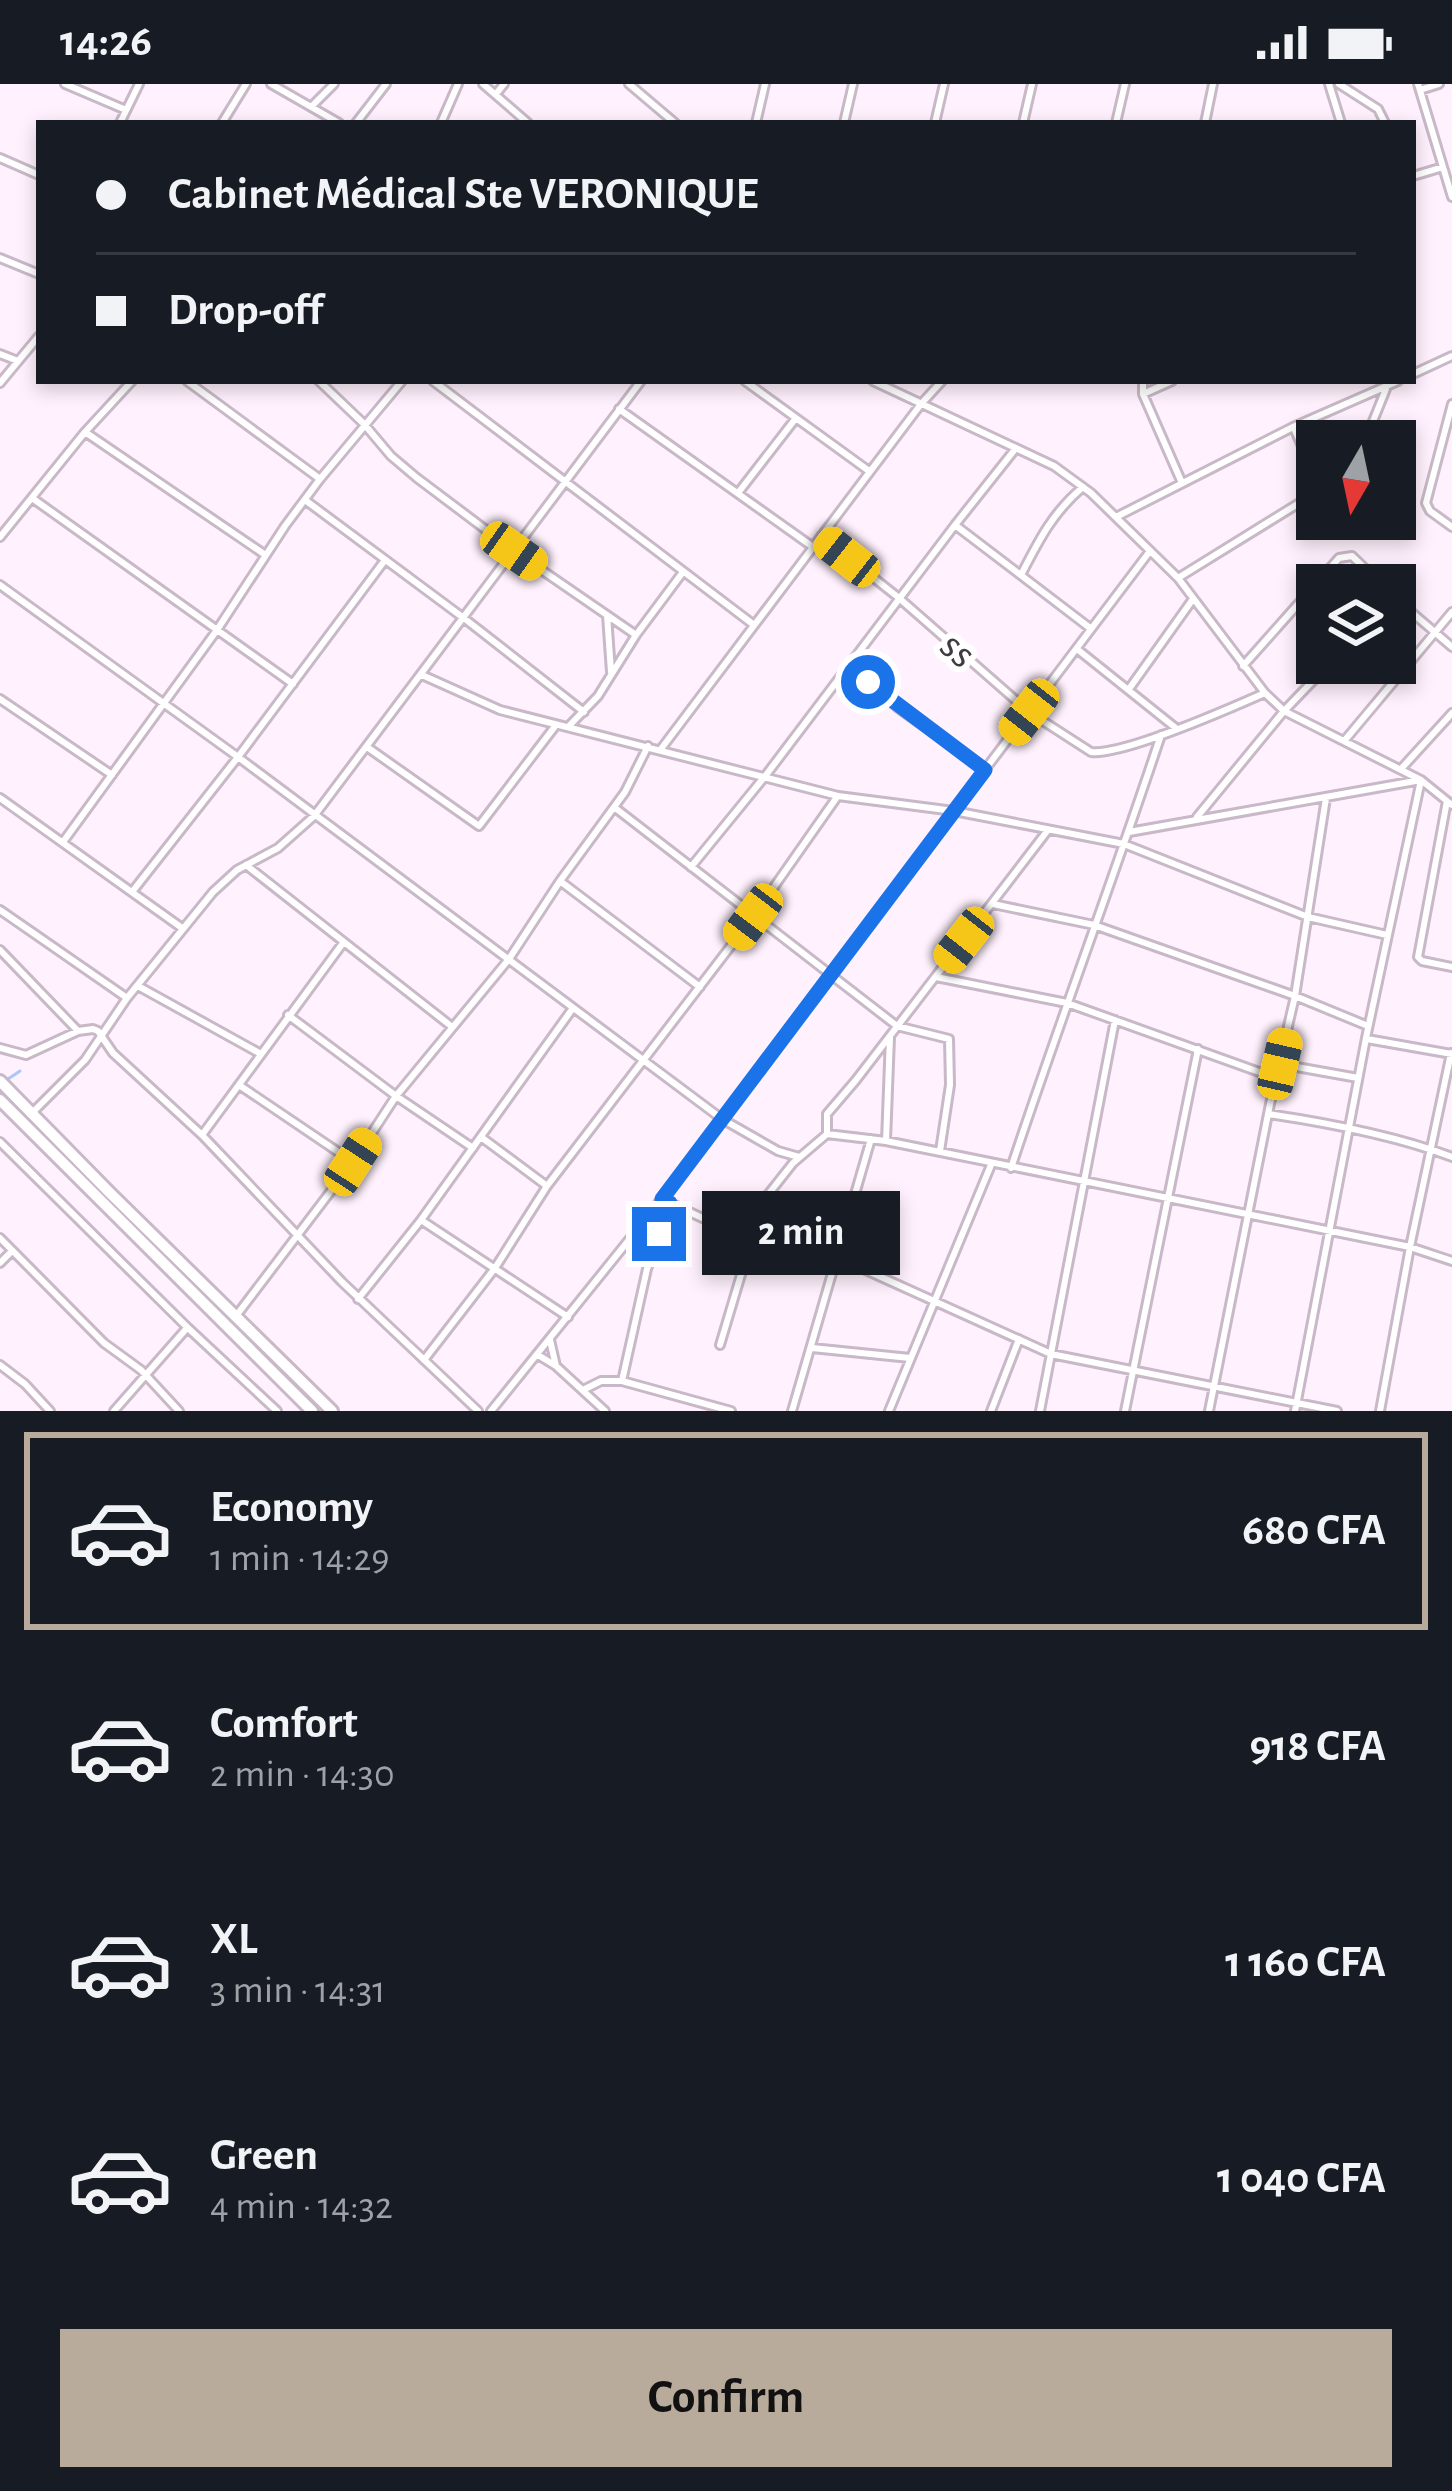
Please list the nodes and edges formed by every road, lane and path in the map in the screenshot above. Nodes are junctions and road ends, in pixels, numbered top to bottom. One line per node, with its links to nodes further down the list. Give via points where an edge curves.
1 (65, 84): 23 (street)
2 (139, 84): 23 (street)
3 (247, 84): 25 (street)
4 (271, 84): 22 (street)
5 (334, 84): 22 (street)
6 (386, 84): 27 (street)
7 (458, 84): 28 (street)
8 (483, 84): 21 (street)
9 (504, 84): 21 (street)
10 (629, 84): 30 (street)
11 (853, 84): 32 (street)
12 (944, 84): 33 (street)
13 (1032, 84): 34 (street)
14 (1125, 84): 35 (street)
15 (1213, 84): 36 (street)
16 (1329, 84): 37 (street)
17 (1339, 84): 38 (street)
18 (1439, 84): 20 (street)
19 (762, 86): 31 (street)
20 (1419, 87): 40 (street)
21 (496, 94): 29 (street)
22 (311, 107): 26 (street)
23 (126, 110): 24 (street)
24 (121, 120)
25 (224, 120)
26 (334, 120)
27 (358, 120)
28 (442, 120)
29 (525, 120)
30 (671, 120)
31 (756, 120)
32 (845, 120)
33 (936, 120)
34 (1024, 120)
35 (1117, 120)
36 (1206, 120)
37 (1340, 120)
38 (1383, 120)
39 (0, 158): 41 (street)
40 (1443, 167): 42 (street); 43 (street)
41 (36, 174)
42 (1416, 175)
43 (1452, 197)
44 (0, 258): 45 (street)
45 (36, 273)
46 (36, 340): 49 (street)
47 (0, 354): 49 (street)
48 (1452, 356): 50 (street)
49 (18, 361): 51 (street)
50 (1416, 373)
51 (0, 383)
52 (129, 384): 74 (street)
53 (191, 384): 78 (street)
54 (322, 384): 72 (street)
55 (399, 384): 72 (street)
56 (437, 384): 79 (street)
57 (639, 384): 68 (street)
58 (750, 384): 69 (street)
59 (879, 384): 66 (street)
60 (940, 384): 66 (street)
61 (1143, 384): 65 (street)
62 (1165, 384): 65 (street)
63 (1392, 384): 64 (street)
64 (1388, 386): 70 (street); 73 (street)
65 (1143, 394): 80 (street)
66 (921, 404): 76 (street); 77 (street)
67 (1452, 404): 71 (street)
68 (619, 409): 79 (street); 82 (street)
69 (796, 418): 77 (street); 82 (street)
70 (1373, 420)
71 (1450, 420): 88 (street, via 1426,503)
72 (364, 424): 78 (street); 92 (street, via 417,478)
73 (1294, 427): 75 (street); 80 (street)
74 (85, 432): 83 (street); 94 (street)
75 (1296, 432)
76 (1016, 448): 81 (street); 87 (street)
77 (870, 472): 89 (street)
78 (320, 479): 84 (street)
79 (564, 481): 92 (street); 98 (street)
80 (1182, 483): 86 (street)
81 (1083, 487): 86 (street); 99 (street, via 1055,514)
82 (738, 493): 91 (street)
83 (32, 498): 90 (street); 111 (street)
84 (304, 500): 94 (street); 95 (street)
85 (1296, 505): 100 (street)
86 (1116, 517): 93 (street)
87 (955, 525): 99 (street); 102 (street)
88 (1452, 527)
89 (821, 536): 91 (street); 102 (street, ss)
90 (0, 537)
91 (813, 547): 109 (street)
92 (514, 551): 106 (street); 108 (street)
93 (1150, 551): 100 (street); 110 (street)
94 (264, 554): 111 (street)
95 (385, 560): 108 (street); 121 (street)
96 (1334, 564): 97 (street, via 1352,556)
97 (1360, 564)
98 (683, 572): 109 (street); 113 (street)
99 (1021, 575): 110 (street)
100 (1178, 578): 103 (street)
101 (0, 585): 125 (street)
102 (899, 598): 116 (street); 128 (street, ss)
103 (1193, 599): 117 (street); 122 (street)
104 (1296, 606): 117 (street)
105 (1452, 612): 112 (street)
106 (607, 615): 113 (street); 119 (street)
107 (1416, 617): 112 (street)
108 (465, 619): 118 (street); 127 (street)
109 (754, 625): 137 (street)
110 (1091, 629): 115 (street)
111 (217, 630): 121 (street); 125 (street)
112 (1434, 634): 114 (street); 134 (street)
113 (636, 635): 119 (street)
114 (1452, 647)
115 (1076, 649): 122 (street); 128 (street)
116 (848, 666): 140 (street); 142 (street)
117 (1243, 666): 123 (street)
118 (422, 675): 130 (street); 136 (street)
119 (611, 675): 127 (street)
120 (1310, 684): 126 (street)
121 (293, 685): 138 (street)
122 (1129, 689): 132 (street)
123 (1265, 694): 126 (street); 132 (street)
124 (0, 699): 141 (street)
125 (163, 704): 138 (street); 141 (street)
126 (1284, 711): 134 (street); 151 (street)
127 (584, 712): 131 (street)
128 (1029, 712): 133 (street, ss, via 1091,752); 140 (street)
129 (1452, 713): 139 (street)
130 (556, 725): 131 (street); 136 (street, via 479,826)
131 (567, 728): 135 (street)
132 (1177, 729): 133 (street)
133 (1161, 735): 153 (street)
134 (1345, 740): 139 (street)
135 (648, 746): 137 (street); 148 (street)
136 (367, 747): 150 (street)
137 (661, 749): 142 (street)
138 (238, 758): 150 (street); 159 (street)
139 (1401, 769): 143 (street)
140 (985, 770): 149 (street)
141 (112, 775): 154 (street)
142 (766, 776): 144 (street); 157 (street)
143 (1421, 780): 146 (street); 147 (street); 166 (street)
144 (838, 796): 149 (street); 163 (street)
145 (0, 798): 154 (street)
146 (1326, 799): 151 (street); 162 (street)
147 (1450, 803): 170 (street, via 1418,951 1422,961)
148 (614, 807): 157 (street); 158 (street)
149 (954, 811): 152 (street); 171 (street)
150 (314, 817): 156 (street); 169 (street)
151 (1195, 820): 153 (street)
152 (1048, 830): 155 (street); 160 (street)
153 (1129, 832): 155 (street)
154 (63, 842): 159 (street)
155 (1124, 844): 162 (street); 164 (street)
156 (247, 865): 165 (street); 167 (street)
157 (691, 867): 163 (street)
158 (560, 881): 169 (street); 174 (street)
159 (132, 892): 165 (street)
160 (993, 904): 164 (street); 172 (street)
161 (0, 910): 176 (street)
162 (1308, 916): 166 (street); 175 (street)
163 (753, 917): 171 (street); 174 (street)
164 (1094, 925): 175 (street); 177 (street)
165 (182, 928): 173 (street)
166 (1387, 935): 183 (street)
167 (343, 943): 179 (street); 181 (street)
168 (0, 950): 184 (street)
169 (508, 958): 178 (street); 181 (street)
170 (1452, 967)
171 (830, 975): 182 (street); 202 (street)
172 (936, 977): 177 (street); 182 (street)
173 (137, 986): 176 (street); 191 (street)
174 (700, 987): 192 (street)
175 (1295, 996): 183 (street); 193 (street)
176 (127, 998): 185 (street)
177 (1067, 1003): 180 (street); 217 (street)
178 (573, 1008): 192 (street); 206 (street)
179 (288, 1015): 191 (street); 198 (street)
180 (1115, 1020): 189 (street); 218 (street)
181 (451, 1026): 198 (street)
182 (897, 1026): 186 (street); 212 (street, via 950,1041)
183 (1368, 1026): 187 (street)
184 (78, 1031): 185 (street); 188 (street, via 26,1055)
185 (102, 1034): 200 (street); 205 (street)
186 (890, 1036): 204 (street, via 827,1114); 208 (street)
187 (1366, 1039): 190 (street); 195 (street)
188 (0, 1048)
189 (1198, 1049): 194 (street); 220 (street)
190 (1452, 1053): 211 (street)
191 (261, 1054): 197 (street)
192 (644, 1060): 202 (street); 219 (street)
193 (1280, 1064): 194 (street); 195 (street)
194 (1276, 1078): 201 (street)
195 (1358, 1078): 203 (street)
196 (0, 1081): 200 (main road)
197 (239, 1085): 205 (street); 215 (street)
198 (396, 1096): 210 (street); 215 (street)
199 (0, 1100): 261 (main road)
200 (32, 1113): 237 (main road)
201 (1268, 1114): 203 (street); 222 (street)
202 (722, 1119): 213 (street); 221 (street)
203 (1348, 1129): 211 (street); 225 (street)
204 (827, 1134): 207 (street); 213 (street)
205 (202, 1135): 227 (street)
206 (481, 1137): 210 (street); 219 (street)
207 (872, 1139): 208 (street); 231 (street)
208 (886, 1141): 212 (street)
209 (0, 1142): 239 (street)
210 (472, 1148): 223 (street)
211 (1431, 1149): 214 (street); 229 (street)
212 (940, 1152): 216 (street)
213 (799, 1157): 224 (street, via 766,1195)
214 (1452, 1157)
215 (353, 1162): 227 (street)
216 (991, 1163): 217 (street); 236 (street)
217 (1011, 1168): 218 (street)
218 (1084, 1182): 220 (street); 244 (street)
219 (547, 1186): 234 (street)
220 (1170, 1200): 222 (street); 250 (street)
221 (666, 1201): 228 (street); 238 (street); 252 (street)
222 (1249, 1216): 225 (street); 253 (street)
223 (421, 1220): 234 (street); 235 (street)
224 (754, 1227): 228 (street); 231 (street)
225 (1330, 1232): 229 (street); 255 (street)
226 (0, 1238): 230 (street)
227 (297, 1238): 235 (street); 237 (street)
228 (750, 1240): 242 (street)
229 (1410, 1247): 232 (street); 274 (street)
230 (12, 1251): 233 (street); 251 (street)
231 (838, 1261): 236 (street); 243 (street)
232 (1452, 1261)
233 (0, 1263)
234 (495, 1268): 238 (street); 247 (street)
235 (358, 1299): 247 (street)
236 (934, 1300): 240 (street); 246 (street)
237 (236, 1317): 262 (main road)
238 (568, 1317): 241 (street)
239 (188, 1328): 251 (street); 260 (street)
240 (1019, 1339): 244 (street); 269 (street)
241 (550, 1340): 245 (street); 249 (street)
242 (720, 1345)
243 (811, 1348): 246 (street); 256 (street)
244 (1051, 1354): 250 (street); 270 (street)
245 (538, 1355): 249 (street); 264 (street)
246 (910, 1358): 268 (street)
247 (424, 1360): 263 (street)
248 (0, 1365): 257 (street)
249 (556, 1366): 254 (street)
250 (1132, 1370): 253 (street); 271 (street)
251 (145, 1374): 258 (street); 259 (street)
252 (622, 1381): 254 (street); 266 (street)
253 (1214, 1387): 255 (street); 272 (street)
254 (584, 1390): 265 (street)
255 (1296, 1407): 273 (street)
256 (792, 1409): 267 (street)
257 (50, 1411)
258 (114, 1411)
259 (179, 1411)
260 (277, 1411)
261 (312, 1411)
262 (332, 1411)
263 (478, 1411)
264 (491, 1411)
265 (605, 1411)
266 (731, 1411)
267 (802, 1411)
268 (889, 1411)
269 (991, 1411)
270 (1040, 1411)
271 (1125, 1411)
272 (1209, 1411)
273 (1337, 1411)
274 (1380, 1411)

